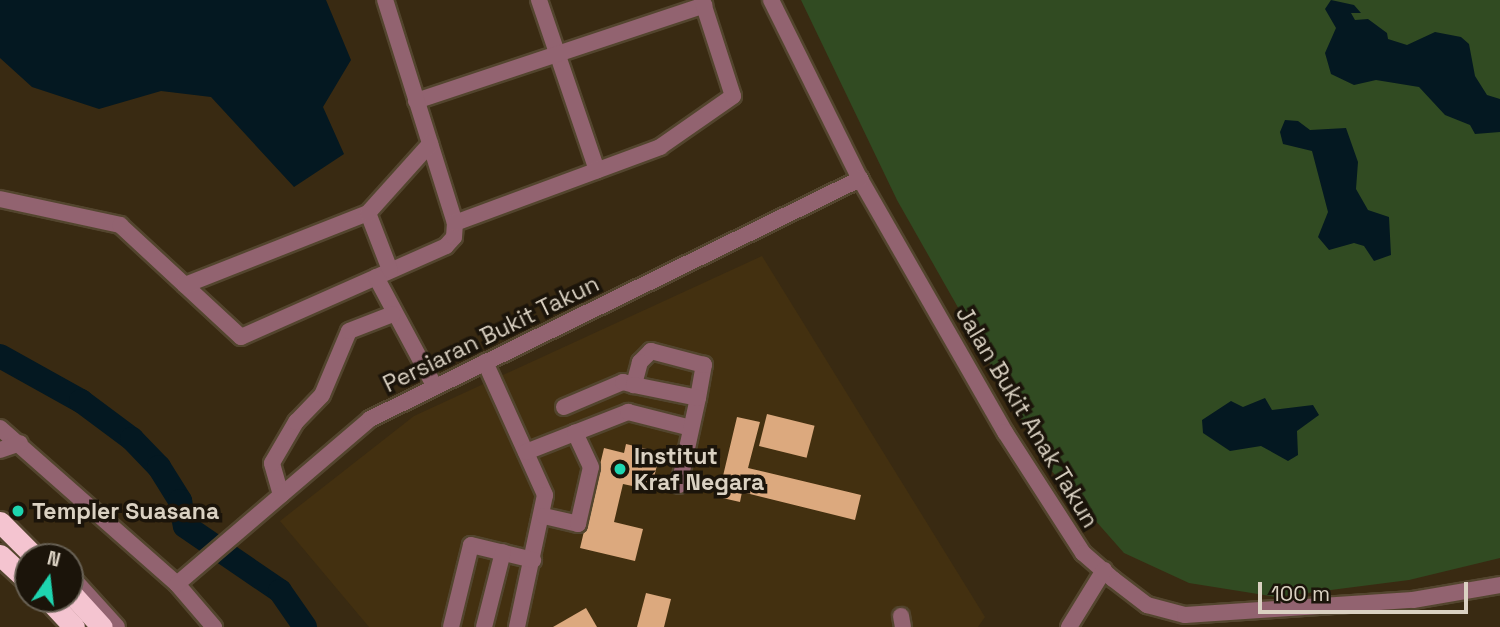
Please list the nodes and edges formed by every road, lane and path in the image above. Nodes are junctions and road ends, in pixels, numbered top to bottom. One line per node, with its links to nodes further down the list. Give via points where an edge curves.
1 (385, 0): 6 (street)
2 (539, 0): 5 (street)
3 (771, 0): 9 (street, Jalan Bukit Anak Takun)
4 (703, 3): 5 (street); 8 (street, via 733,96 660,147)
5 (557, 54): 6 (street); 8 (street)
6 (416, 101): 7 (street)
7 (430, 144): 11 (street); 12 (street)
8 (597, 170): 12 (street)
9 (860, 179): 16 (street, Persiaran Bukit Takun); 37 (street, Jalan Bukit Anak Takun, via 1005,432 1083,553)
10 (0, 200): 14 (street, via 120,225)
11 (368, 213): 13 (street); 14 (street)
12 (455, 223): 13 (street, via 454,237 446,246)
13 (383, 274): 14 (street, via 241,337); 15 (street)
14 (185, 285)
15 (393, 314): 17 (street); 28 (street, via 349,331 322,396 296,422 272,463)
16 (485, 362): 17 (street, Persiaran Bukit Takun); 26 (street)
17 (434, 385): 28 (street, Persiaran Bukit Takun, via 370,419)
18 (634, 385): 19 (street); 19 (street, via 640,362 651,352 704,365); 20 (street, via 623,382)
19 (698, 398): 22 (street)
20 (564, 407)
21 (0, 428): 24 (street)
22 (691, 428): 23 (street, via 628,412); 27 (street)
23 (575, 433): 26 (street); 29 (street, via 592,467 578,524)
24 (20, 443): 25 (street); 38 (street)
25 (0, 450)
26 (526, 452): 29 (street, via 545,495)
27 (679, 485)
28 (281, 495): 38 (street, Persiaran Bukit Takun)
29 (544, 516): 35 (street)
30 (0, 521): 31 (highway); 32 (street)
31 (21, 543)
32 (30, 543)
33 (503, 552): 35 (street); 48 (street, via 471,544); 49 (street)
34 (0, 555): 36 (highway)
35 (533, 560): 50 (street)
36 (14, 568)
37 (1104, 570): 43 (street, Jalan Bukit Anak Takun, via 1147,605); 51 (street)
38 (177, 584): 47 (street)
39 (1500, 585): 43 (street, Jalan Bukit Anak Takun, via 1413,600)
40 (84, 590): 46 (street)
41 (84, 607): 45 (highway)
42 (61, 613): 44 (highway)
43 (1226, 620)
44 (74, 627)
45 (102, 627)
46 (117, 627)
47 (214, 627)
48 (451, 627)
49 (484, 627)
50 (517, 627)
51 (1069, 627)

